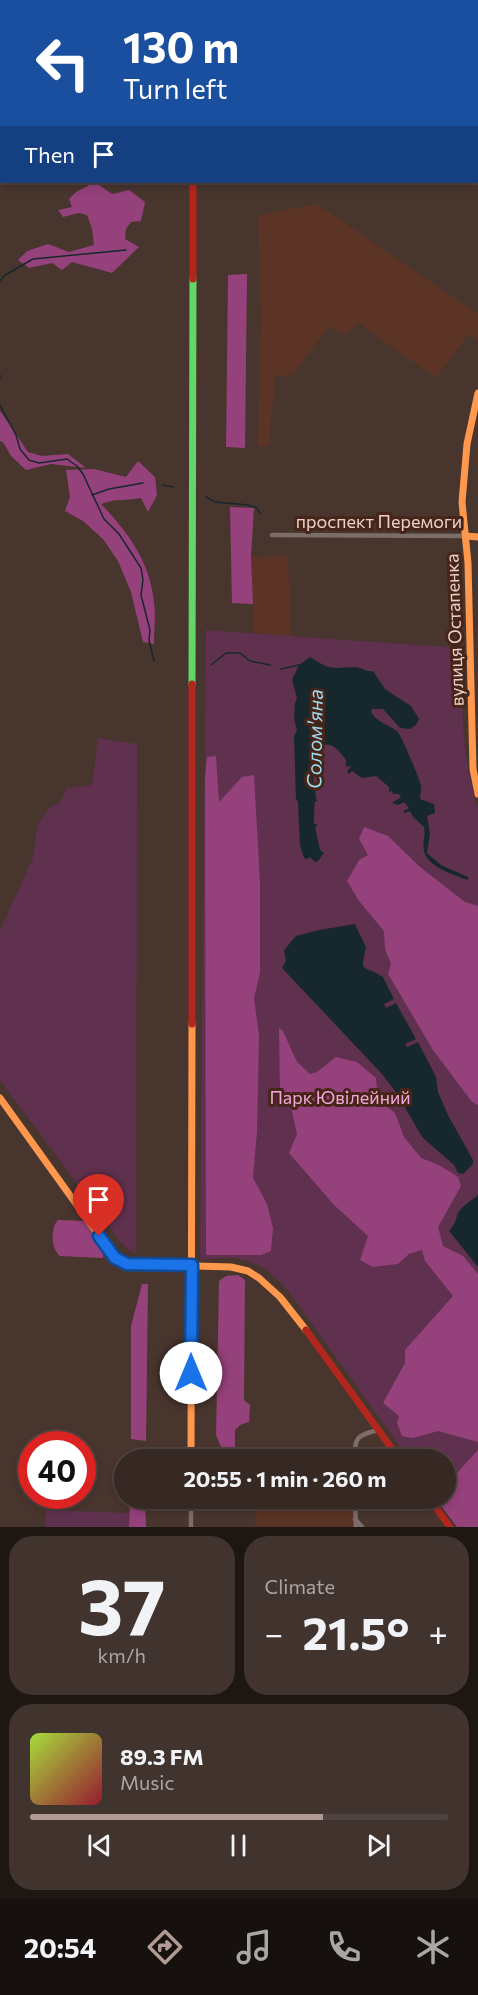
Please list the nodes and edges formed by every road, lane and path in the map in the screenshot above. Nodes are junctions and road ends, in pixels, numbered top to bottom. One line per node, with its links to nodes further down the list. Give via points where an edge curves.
1 (193, 183): 8 (street)
2 (478, 393): 4 (street, вулиця Остапенка, via 464,465 462,502)
3 (272, 535): 4 (street, проспект Перемоги)
4 (466, 536): 5 (street, проспект Перемоги); 6 (street, вулиця Остапенка, via 472,769)
5 (478, 537)
6 (478, 794)
7 (0, 1098): 8 (street, via 115,1258 127,1264)
8 (192, 1265): 9 (street, via 231,1267 253,1274 276,1292); 10 (street)
9 (379, 1430): 11 (street, via 358,1437); 12 (street)
10 (191, 1449)
11 (355, 1449)
12 (392, 1449)
13 (191, 1509): 17 (street)
14 (356, 1509): 16 (street)
15 (437, 1509): 20 (street)
16 (356, 1519): 18 (street); 19 (street)
17 (191, 1527)
18 (356, 1527)
19 (362, 1527)
20 (450, 1527)

